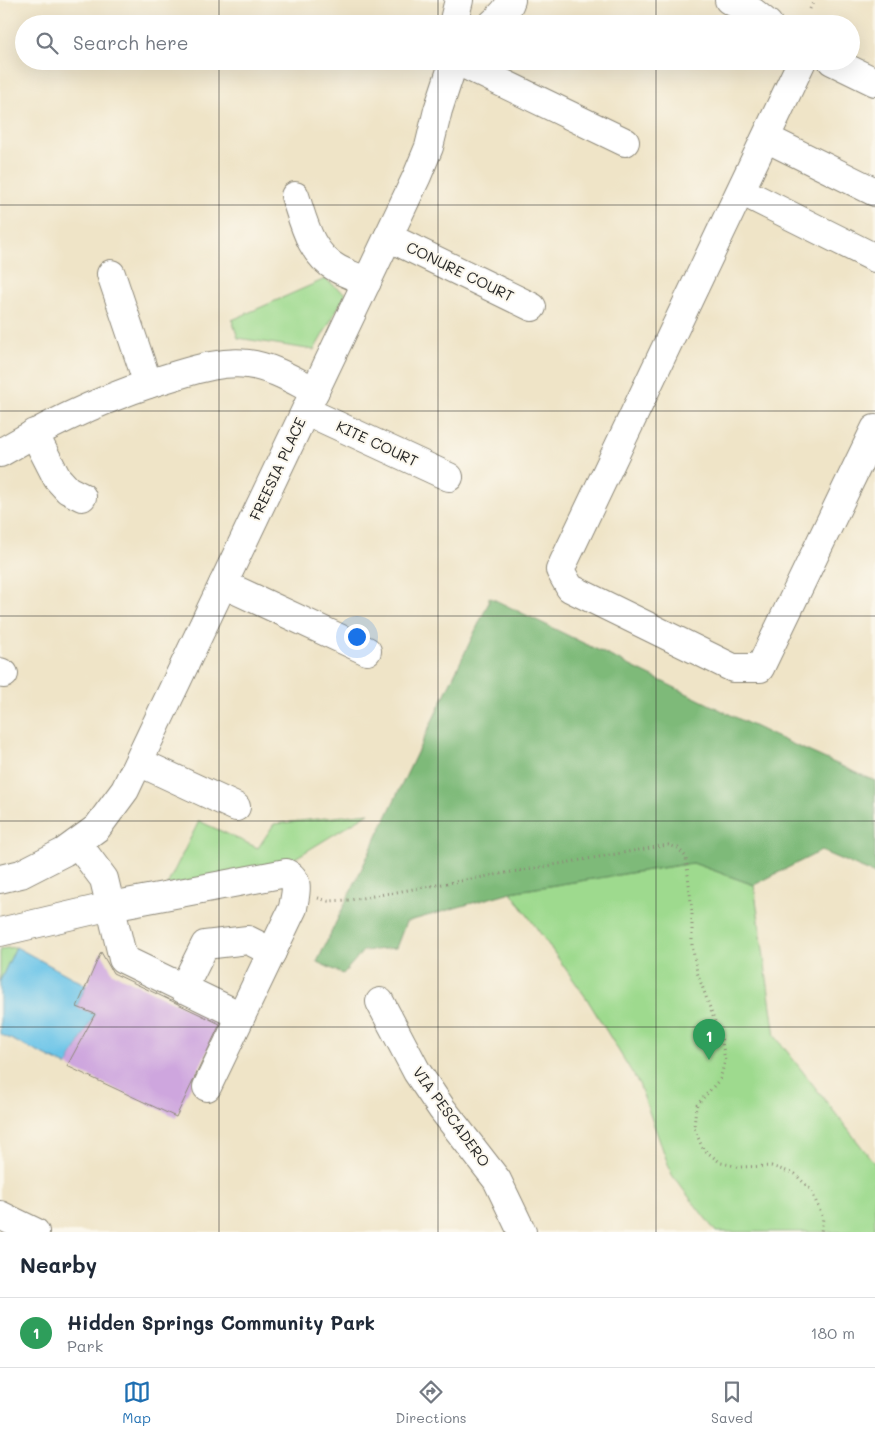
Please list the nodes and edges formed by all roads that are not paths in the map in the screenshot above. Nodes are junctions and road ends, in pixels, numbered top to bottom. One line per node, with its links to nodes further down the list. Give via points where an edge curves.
1 (459, 0): 4 (street)
2 (511, 0): 5 (street)
3 (729, 0): 6 (street)
4 (455, 15)
5 (501, 15)
6 (757, 15)
7 (452, 70): 17 (street, FREESIA PLACE, via 429,147)
8 (474, 70): 13 (street)
9 (798, 70): 12 (street)
10 (850, 70): 11 (street)
11 (875, 82)
12 (766, 138): 14 (street); 15 (street)
13 (625, 142)
14 (741, 192): 18 (street); 24 (street, via 560,570 570,588 733,668 760,668)
15 (875, 192)
16 (295, 196): 20 (street, via 312,244 324,259)
17 (388, 237): 20 (street, FREESIA PLACE); 21 (street, CONURE COURT)
18 (875, 258)
19 (111, 274): 22 (street)
20 (367, 282): 23 (street, FREESIA PLACE)
21 (532, 307)
22 (148, 384): 23 (street, KITE COURT, via 214,364 247,364 270,369); 25 (street, KITE COURT, via 83,409)
23 (310, 401): 27 (street, KITE COURT); 29 (street, FREESIA PLACE)
24 (875, 428)
25 (34, 433): 26 (street, KITE COURT); 28 (street, via 57,478 68,490)
26 (0, 453)
27 (449, 476)
28 (82, 497)
29 (223, 584): 30 (street); 31 (street, FREESIA PLACE)
30 (366, 651)
31 (139, 762): 32 (street); 33 (street, FREESIA PLACE, via 125,790 97,828)
32 (236, 807)
33 (70, 848): 34 (street, FREESIA PLACE, via 21,874); 35 (street, via 104,879)
34 (0, 879)
35 (111, 906): 36 (street); 37 (street, via 286,872 297,883 293,908); 38 (street, via 123,959)
36 (0, 932)
37 (272, 952): 38 (street, via 248,940 205,946); 40 (street)
38 (183, 989): 40 (street)
39 (380, 1002): 44 (street, VIA PESCADERO, via 417,1072 442,1110 497,1180)
40 (241, 1016): 41 (street)
41 (207, 1087)
42 (0, 1215): 43 (street)
43 (35, 1232)
44 (522, 1232)

